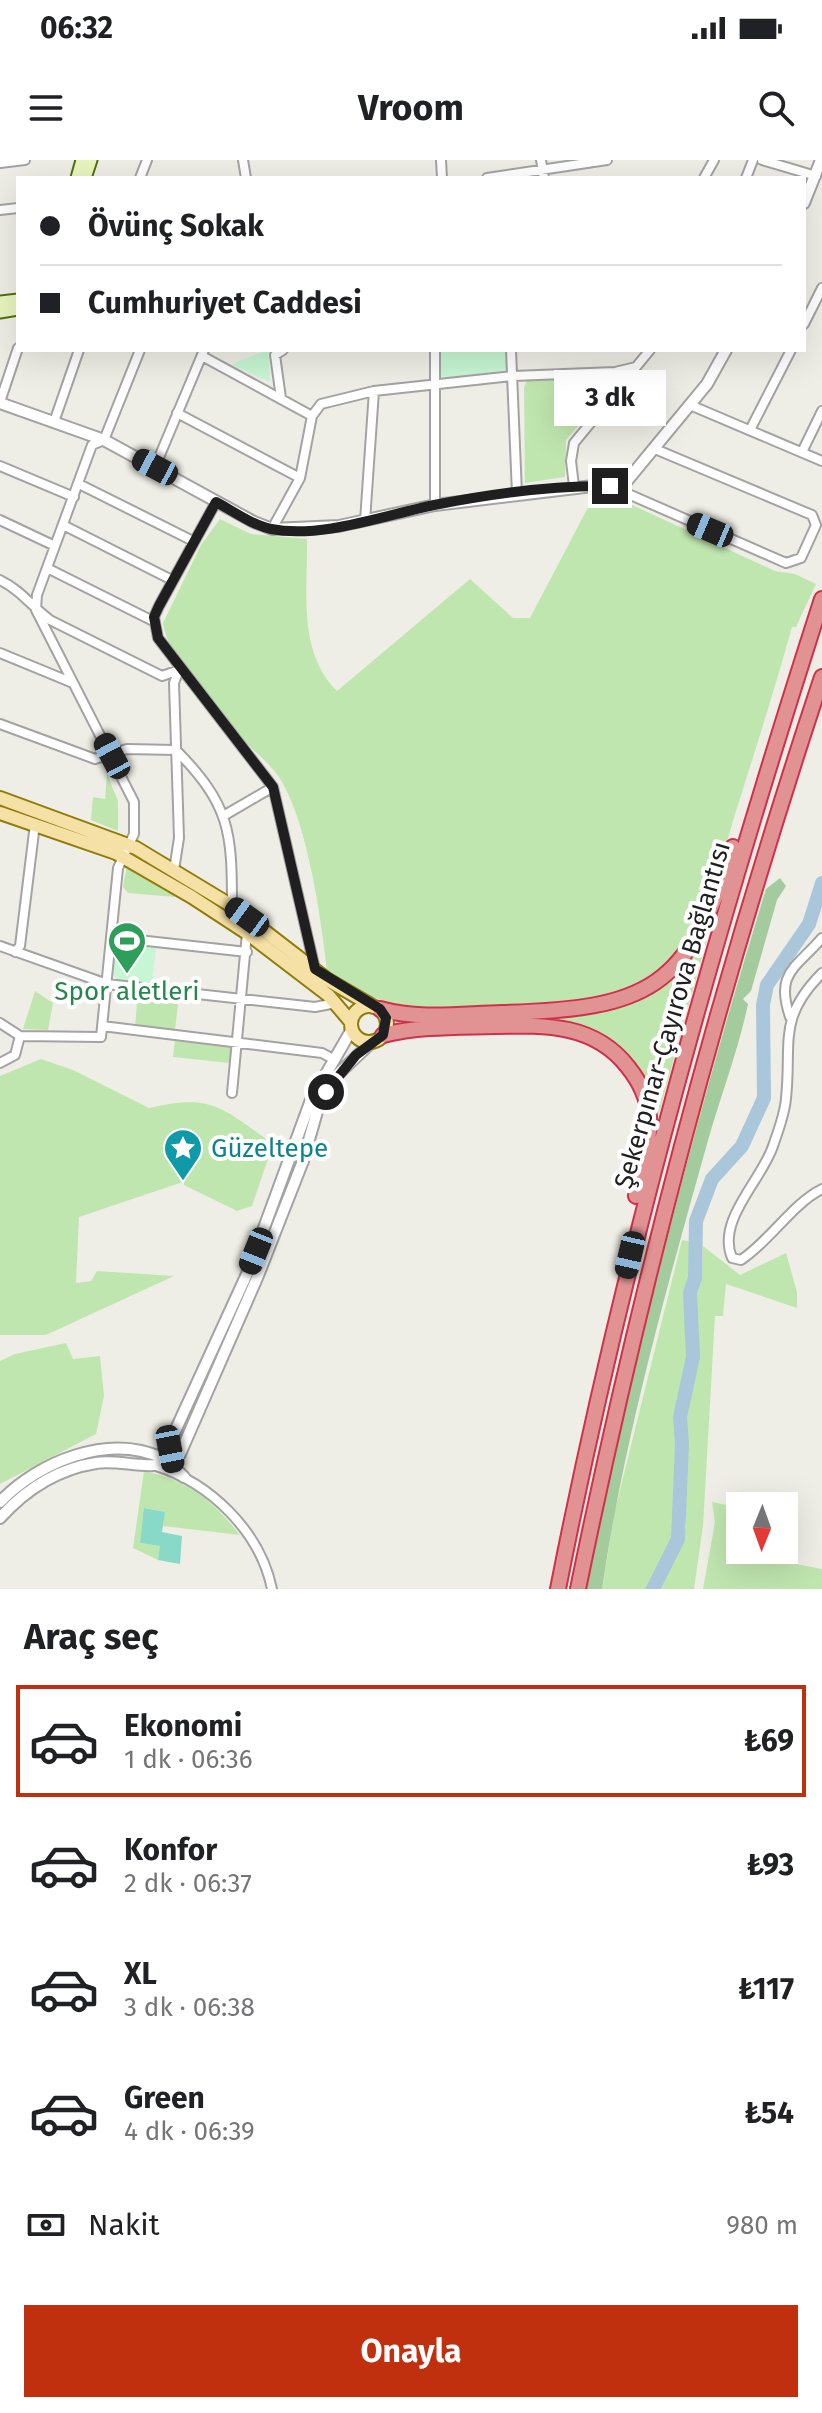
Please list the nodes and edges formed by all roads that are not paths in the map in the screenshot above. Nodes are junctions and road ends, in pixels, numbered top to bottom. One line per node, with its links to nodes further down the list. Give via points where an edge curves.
1 (25, 160): 5 (street)
2 (607, 160): 6 (street)
3 (762, 160): 8 (street)
4 (821, 160): 8 (street)
5 (0, 163)
6 (543, 169): 7 (street)
7 (499, 176)
8 (816, 176): 9 (street)
9 (806, 198)
10 (822, 288): 11 (street)
11 (806, 320)
12 (17, 352): 27 (street)
13 (78, 352): 32 (street)
14 (139, 352): 34 (street)
15 (280, 352): 26 (street, via 275,355)
16 (435, 352): 24 (street)
17 (511, 352): 23 (street)
18 (648, 352): 22 (street)
19 (725, 352): 28 (street)
20 (790, 352): 33 (street)
21 (203, 353): 26 (street); 30 (street)
22 (636, 367): 23 (street); 42 (street, via 574,443)
23 (513, 376): 24 (street); 44 (street)
24 (435, 385): 25 (street); 47 (street)
25 (374, 391): 31 (street, via 321,404); 49 (street)
26 (281, 398): 31 (street)
27 (0, 402): 32 (street)
28 (690, 405): 33 (street); 35 (street)
29 (822, 411): 36 (street)
30 (177, 413): 39 (street); 40 (street)
31 (312, 416): 40 (street)
32 (54, 422): 34 (street)
33 (750, 430): 36 (street)
34 (104, 440): 39 (street); 41 (street, via 92,445)
35 (655, 449): 43 (street, via 626,482); 43 (street, via 812,515 816,525 801,558 786,563)
36 (802, 452): 37 (street)
37 (822, 461)
38 (0, 466): 45 (street)
39 (155, 467): 46 (street)
40 (300, 478): 51 (street)
41 (79, 484): 45 (street); 52 (street)
42 (574, 486): 43 (street); 44 (street)
43 (610, 486)
44 (517, 494): 47 (street)
45 (74, 497): 50 (street)
46 (216, 502): 51 (street); 52 (street)
47 (435, 505): 49 (street)
48 (0, 520): 53 (street)
49 (365, 521): 51 (street)
50 (63, 525): 53 (street); 56 (street)
51 (272, 529)
52 (193, 541): 56 (street)
53 (55, 546): 54 (street)
54 (47, 568): 58 (street); 59 (street)
55 (0, 580): 58 (street, via 23,591)
56 (172, 580): 59 (street)
57 (822, 599): 65 (highway, Şekerpınar-Çayırova Bağlantısı)
58 (36, 610): 61 (street, via 162,676); 63 (street)
59 (155, 622): 61 (street, via 158,638)
60 (0, 653): 63 (street)
61 (179, 670): 66 (street, via 174,683); 68 (street)
62 (822, 677): 107 (highway, Şekerpınar-Çayırova Bağlantısı, via 687,1130)
63 (74, 683): 67 (street)
64 (0, 724): 67 (street, via 95,759)
65 (776, 739): 87 (highway, via 714,908 696,941 665,975 625,998 591,1008 417,1016); 99 (highway, Şekerpınar-Çayırova Bağlantısı, via 691,1026)
66 (176, 750): 67 (street, via 127,749); 71 (street, via 217,796); 74 (street, via 179,838)
67 (112, 756): 73 (street, via 134,802 134,834)
68 (273, 787): 71 (street); 82 (street)
69 (0, 798): 73 (main road)
70 (0, 813): 72 (main road)
71 (225, 815): 75 (street)
72 (35, 824): 73 (main road); 80 (street, via 20,946)
73 (126, 850): 74 (main road); 76 (main road); 77 (street)
74 (174, 870): 75 (main road)
75 (232, 906): 82 (main road)
76 (247, 933): 81 (street); 86 (main road)
77 (111, 937): 81 (street); 84 (street)
78 (822, 938): 88 (street, via 785,979 782,992)
79 (0, 946): 80 (street)
80 (15, 952): 84 (street)
81 (247, 952): 85 (street)
82 (315, 969): 87 (main road)
83 (822, 973): 88 (street)
84 (107, 984): 85 (street); 90 (street)
85 (242, 999): 86 (street, via 315,1007); 94 (street)
86 (336, 1003): 91 (main road)
87 (377, 1008): 91 (main road, via 361,1008); 93 (main road, via 387,1024)
88 (790, 1017): 98 (street, via 786,1101 771,1151 731,1225 732,1258 741,1260 765,1244)
89 (0, 1023): 92 (street)
90 (102, 1026): 92 (street, via 101,1037); 94 (street)
91 (352, 1026): 93 (main road, via 363,1040); 95 (street)
92 (20, 1036): 96 (street, via 15,1055)
93 (378, 1038): 99 (highway, via 420,1028 547,1025 597,1039 630,1069 644,1091 649,1137); 101 (street, via 336,1076 318,1108 257,1278 180,1454)
94 (238, 1042): 95 (street, via 322,1053); 97 (street)
95 (335, 1060): 100 (street, via 311,1100 247,1274)
96 (0, 1063)
97 (232, 1093)
98 (822, 1189)
99 (614, 1325): 106 (highway, Şekerpınar-Çayırova Bağlantısı)
100 (171, 1440): 101 (street); 102 (street, via 174,1467)
101 (161, 1461): 102 (street); 103 (street, via 113,1450 80,1454 49,1465); 104 (street, via 75,1467 37,1484)
102 (184, 1477): 105 (street, via 230,1512 263,1561)
103 (0, 1502)
104 (0, 1518)
105 (272, 1589)
106 (558, 1589)
107 (578, 1589)

